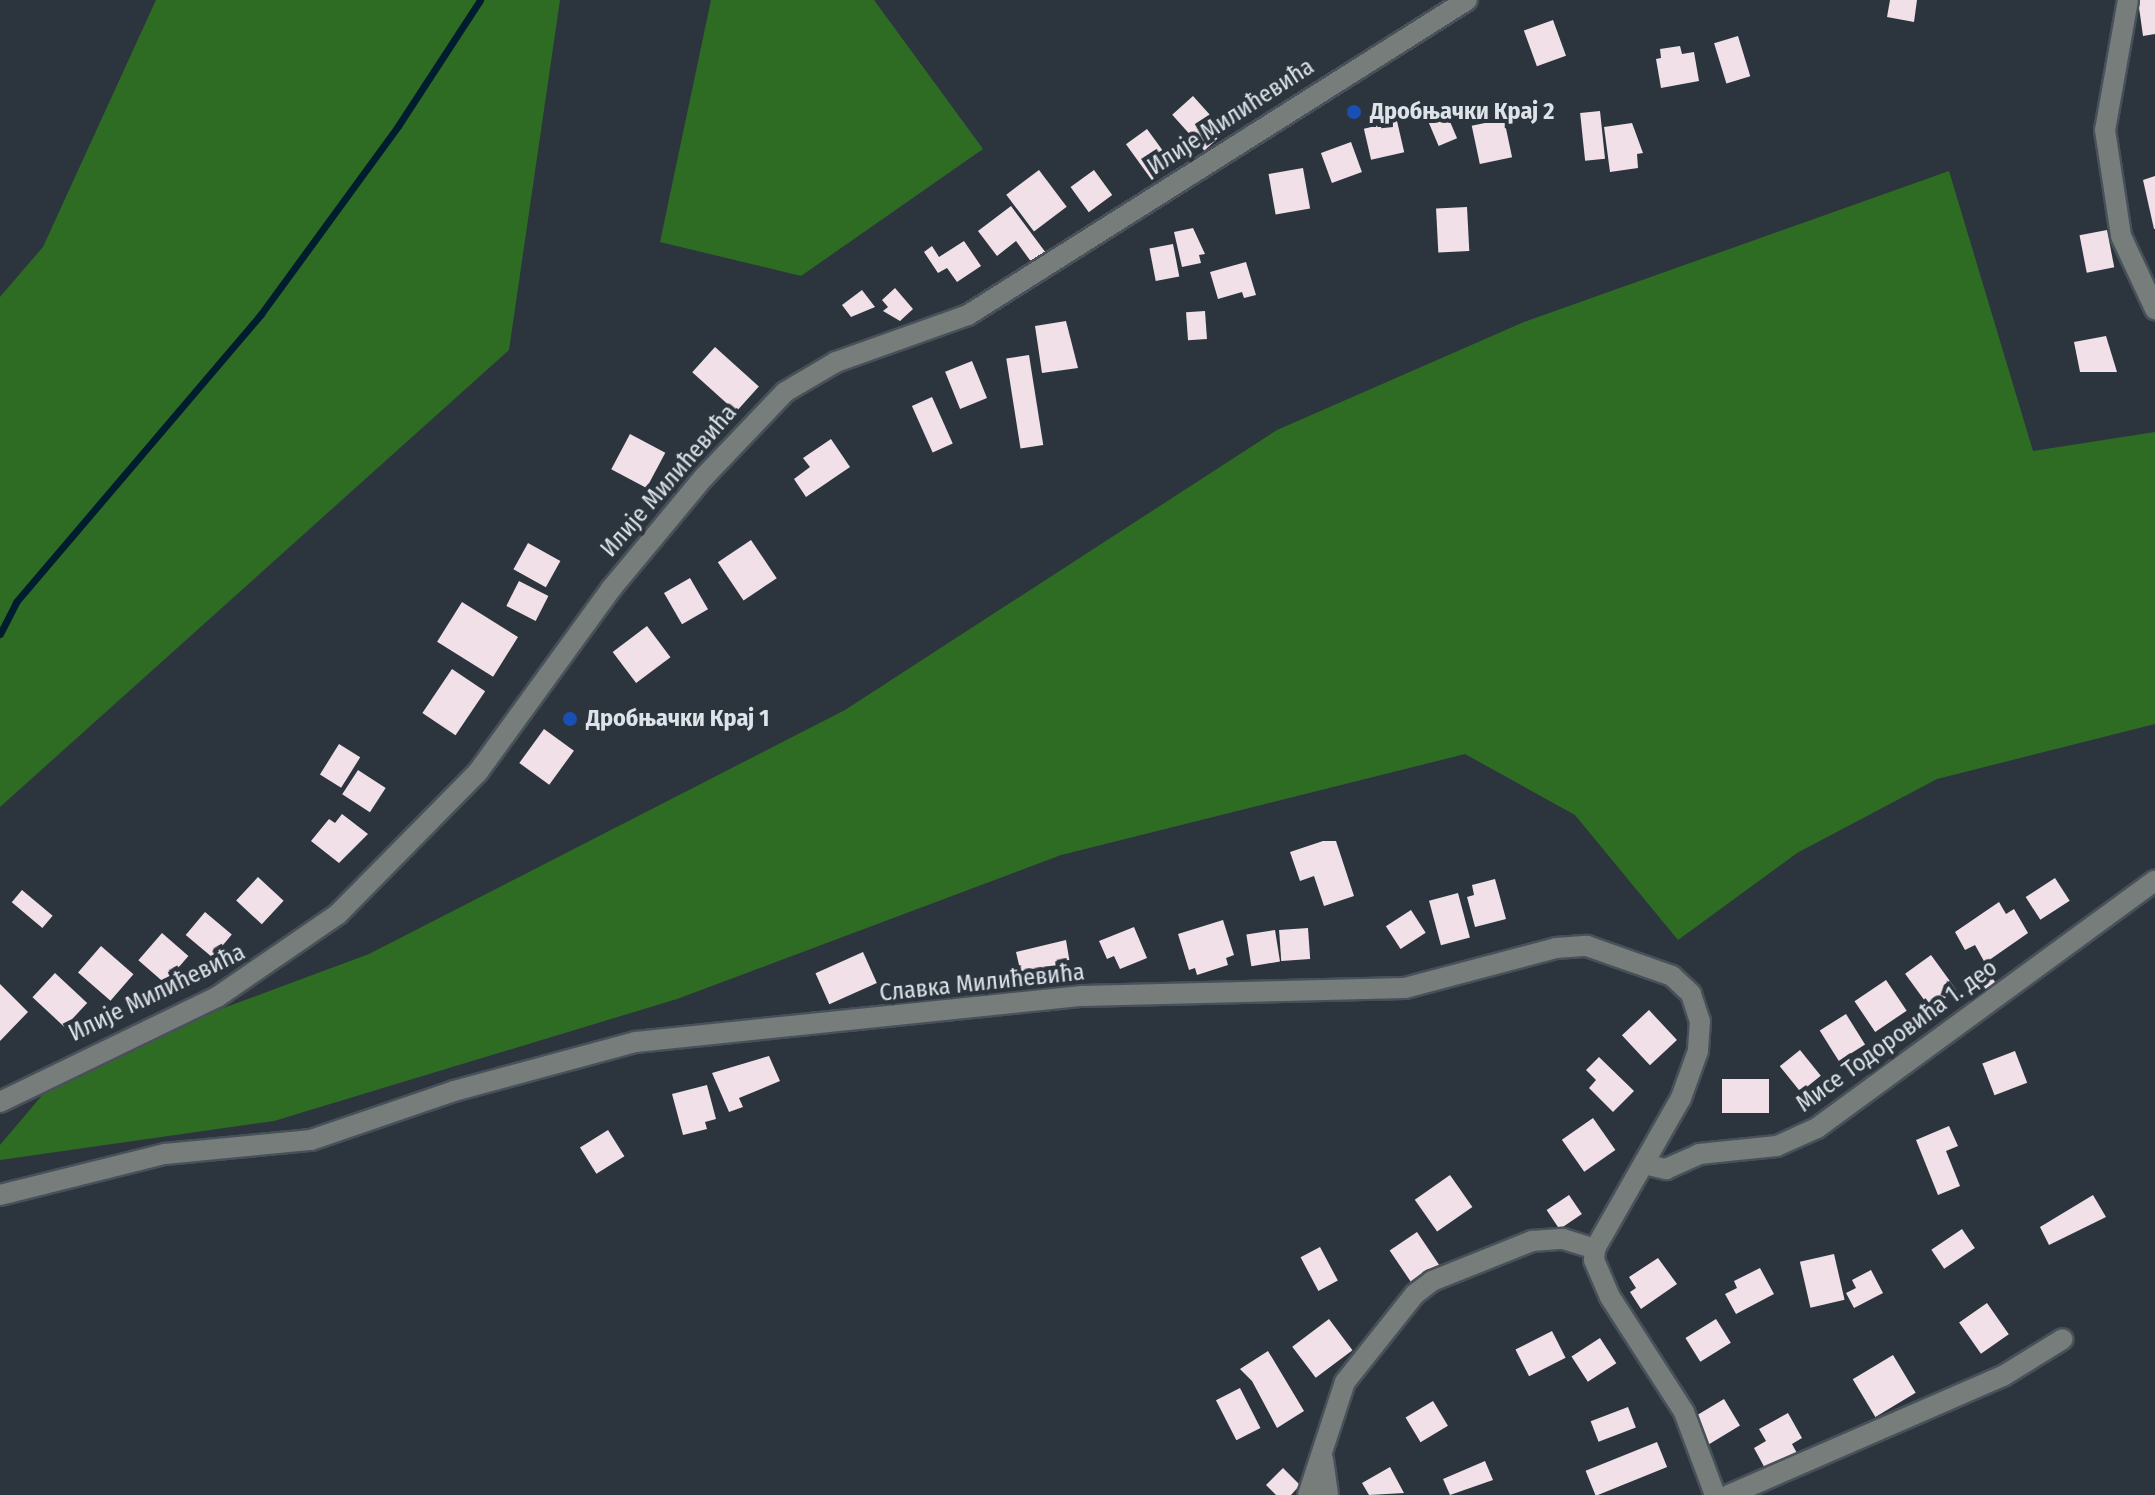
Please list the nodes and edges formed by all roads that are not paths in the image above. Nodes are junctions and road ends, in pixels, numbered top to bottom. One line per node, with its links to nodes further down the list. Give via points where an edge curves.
1 (1467, 0): 5 (street, Илије Милићевића, via 968,315 836,362 785,392 704,477 611,589 478,772 338,914 217,997)
2 (2128, 0): 3 (street, via 2105,130 2121,236)
3 (2155, 309)
4 (2155, 881): 6 (street, Мисе Тодоровића 1. део, via 1817,1128 1777,1146 1699,1154 1666,1169)
5 (0, 1102)
6 (1644, 1164): 7 (street, Славка Милићевића, via 1681,1098 1698,1051 1700,1021 1691,994 1672,976 1587,946 1556,948 1405,988 1082,996 636,1042 454,1091 311,1140 165,1154); 8 (street, Славка Милићевића)
7 (0, 1195)
8 (1595, 1249): 10 (street, via 1563,1239 1532,1241 1432,1281 1393,1319 1345,1382); 13 (street, via 1596,1268 1610,1297 1684,1412)
9 (2063, 1339): 14 (street, via 2003,1376)
10 (1322, 1454): 11 (street); 12 (street)
11 (1308, 1495)
12 (1328, 1495)
13 (1715, 1495)
14 (1729, 1495)

